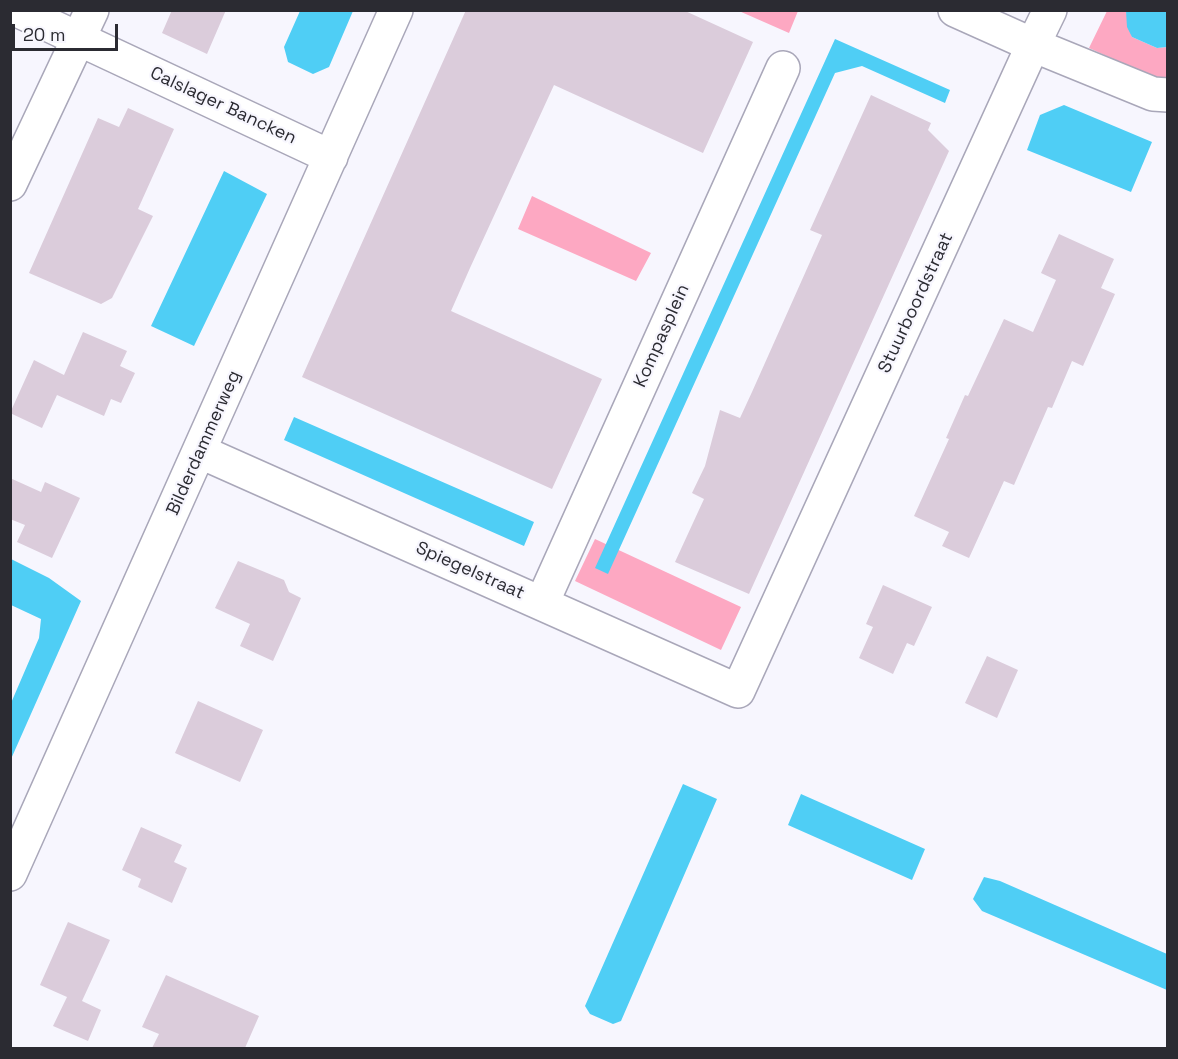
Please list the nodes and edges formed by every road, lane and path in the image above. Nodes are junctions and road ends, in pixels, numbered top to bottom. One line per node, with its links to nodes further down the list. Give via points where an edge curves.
1 (17, 10): 5 (street, Calslager Bancken)
2 (396, 10): 9 (street, Bilderdammerweg)
3 (955, 10): 6 (street)
4 (1050, 10): 6 (street, Stuurboordstraat)
5 (86, 24): 9 (street, Calslager Bancken); 10 (street)
6 (1033, 45): 8 (street, via 1153,94); 13 (street, Stuurboordstraat)
7 (783, 68): 12 (street, Kompasplein)
8 (1167, 95)
9 (331, 157): 11 (street, Bilderdammerweg)
10 (10, 184)
11 (201, 452): 12 (street, Spiegelstraat); 14 (street, Bilderdammerweg)
12 (542, 603): 13 (street, Spiegelstraat)
13 (738, 691)
14 (10, 874)

